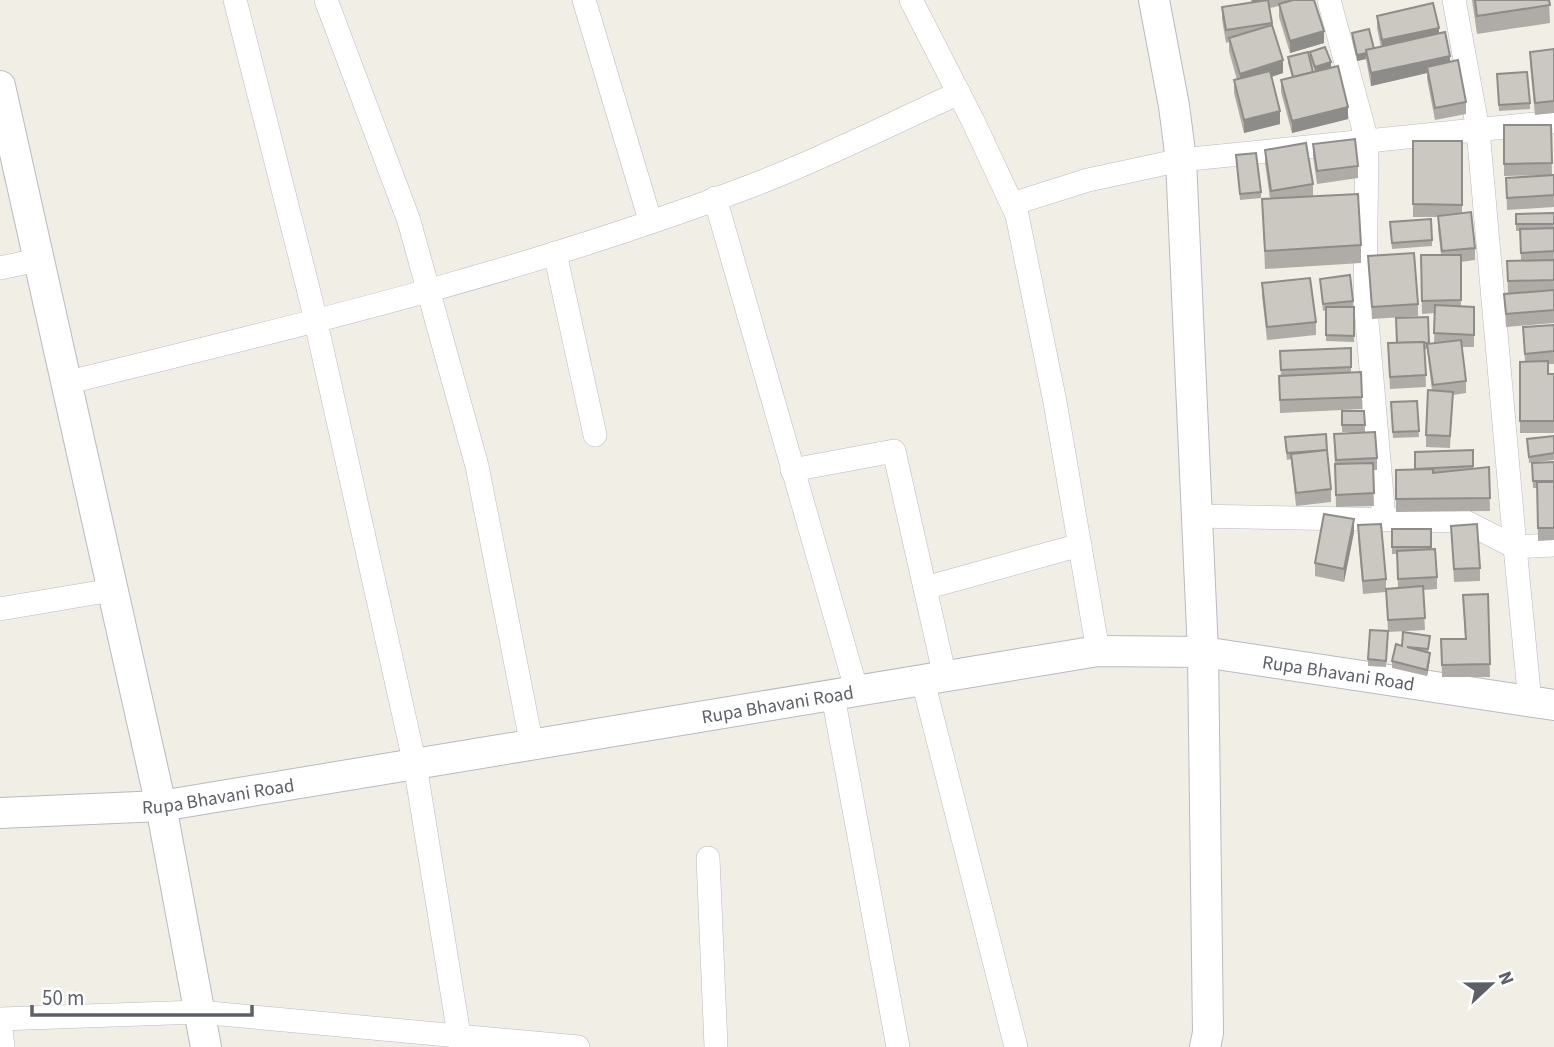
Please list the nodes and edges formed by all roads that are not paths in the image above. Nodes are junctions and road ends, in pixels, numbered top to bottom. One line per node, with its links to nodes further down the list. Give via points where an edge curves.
1 (326, 0): 20 (street, via 409,222)
2 (584, 0): 16 (street)
3 (911, 0): 9 (street)
4 (1154, 0): 13 (street)
5 (1329, 0): 12 (street)
6 (1454, 0): 11 (street)
7 (242, 2): 21 (street)
8 (0, 86): 18 (street)
9 (959, 93): 14 (street); 15 (street)
10 (1554, 122): 11 (street)
11 (1478, 130): 12 (street); 29 (street)
12 (1367, 141): 13 (street); 26 (street, via 1365,298)
13 (1181, 160): 15 (street, via 1088,180); 25 (street)
14 (715, 198): 16 (street); 24 (street)
15 (1012, 204): 27 (street)
16 (650, 220): 17 (street)
17 (555, 253): 20 (street); 23 (street)
18 (37, 260): 19 (street); 22 (street)
19 (0, 268)
20 (428, 289): 21 (street); 38 (street, via 477,466)
21 (316, 320): 22 (street); 39 (street)
22 (65, 383): 31 (street)
23 (594, 435)
24 (792, 470): 30 (street, via 894,451); 36 (street)
25 (1196, 516): 26 (street); 34 (street)
26 (1384, 519): 29 (street, via 1464,520)
27 (1080, 545): 30 (street); 33 (street)
28 (1554, 545): 29 (street)
29 (1515, 547): 37 (street)
30 (925, 588): 35 (street)
31 (112, 590): 32 (street); 40 (street)
32 (0, 609)
33 (1098, 651): 34 (street, Rupa Bhavani Road); 35 (street, Rupa Bhavani Road)
34 (1203, 652): 37 (street, Rupa Bhavani Road); 52 (street)
35 (934, 679): 36 (street, Rupa Bhavani Road); 51 (street)
36 (845, 694): 38 (street, Rupa Bhavani Road); 50 (street)
37 (1542, 704)
38 (532, 746): 39 (street, Rupa Bhavani Road)
39 (415, 765): 40 (street, Rupa Bhavani Road); 45 (street)
40 (161, 806): 41 (street, Rupa Bhavani Road); 43 (street)
41 (0, 813)
42 (708, 859): 49 (street)
43 (199, 1012): 44 (street); 45 (street); 47 (street)
44 (0, 1019): 46 (street)
45 (460, 1042): 48 (street)
46 (3, 1047)
47 (206, 1047)
48 (578, 1047)
49 (716, 1047)
50 (898, 1047)
51 (1016, 1047)
52 (1205, 1047)

